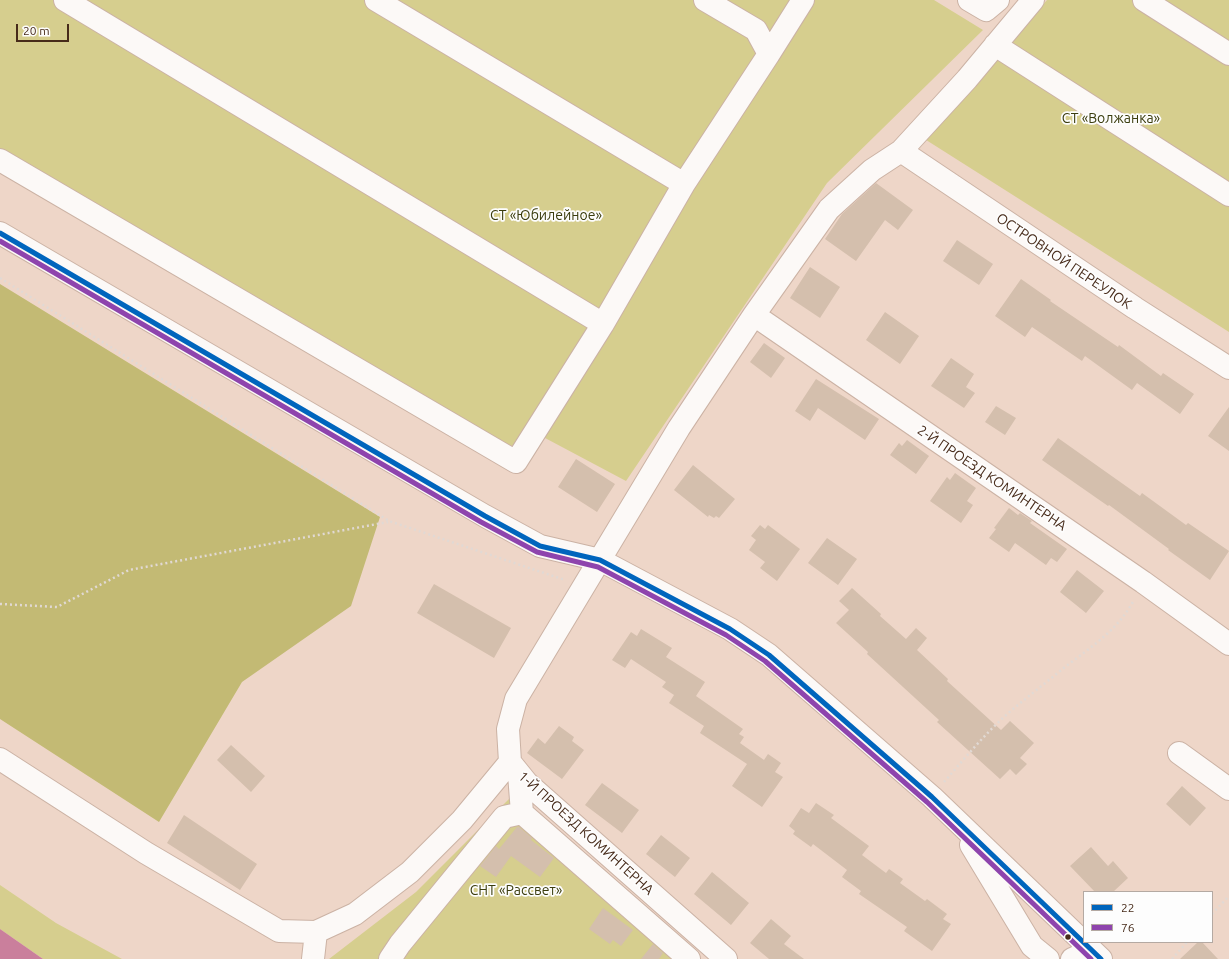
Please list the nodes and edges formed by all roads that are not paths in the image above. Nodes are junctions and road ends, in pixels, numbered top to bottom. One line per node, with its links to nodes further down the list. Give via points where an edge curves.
1 (65, 0): 18 (street)
2 (376, 0): 14 (street)
3 (705, 0): 10 (street, via 756,30)
4 (803, 0): 10 (street)
5 (970, 0): 6 (street, via 986,10)
6 (998, 0)
7 (1033, 0): 9 (street, 1-Й ПРОЕЗД КОМИНТЕРНА)
8 (1144, 0): 11 (street)
9 (995, 45): 12 (street, 1-Й ПРОЕЗД КОМИНТЕРНА); 15 (street)
10 (769, 54): 14 (street)
11 (1229, 54)
12 (901, 151): 17 (street, 1-Й ПРОЕЗД КОМИНТЕРНА, via 872,170 829,209); 19 (street, ОСТРОВНОЙ ПЕРЕУЛОК)
13 (0, 160): 18 (street, via 516,462)
14 (684, 184): 18 (street)
15 (1229, 195)
16 (0, 233): 20 (street, via 492,520 540,546)
17 (754, 315): 20 (street, 1-Й ПРОЕЗД КОМИНТЕРНА, via 679,428); 21 (street, 2-Й ПРОЕЗД КОМИНТЕРНА, via 1143,582)
18 (603, 324)
19 (1229, 368)
20 (600, 560): 24 (street, 1-Й ПРОЕЗД КОМИНТЕРНА, via 516,698 508,730); 27 (street, via 730,629 769,655)
21 (1229, 644)
22 (1179, 753): 25 (street)
23 (0, 759): 28 (street, via 146,853 279,931)
24 (514, 768): 26 (street); 28 (street, via 410,872 354,914); 33 (street, 1-Й ПРОЕЗД КОМИНТЕРНА, via 527,783)
25 (1229, 789)
26 (522, 813): 31 (street, via 504,817); 32 (street)
27 (956, 820): 29 (street); 34 (street, via 1032,946)
28 (316, 932): 30 (street)
29 (1086, 954)
30 (313, 959)
31 (390, 959)
32 (689, 959)
33 (726, 959)
34 (1048, 959)

